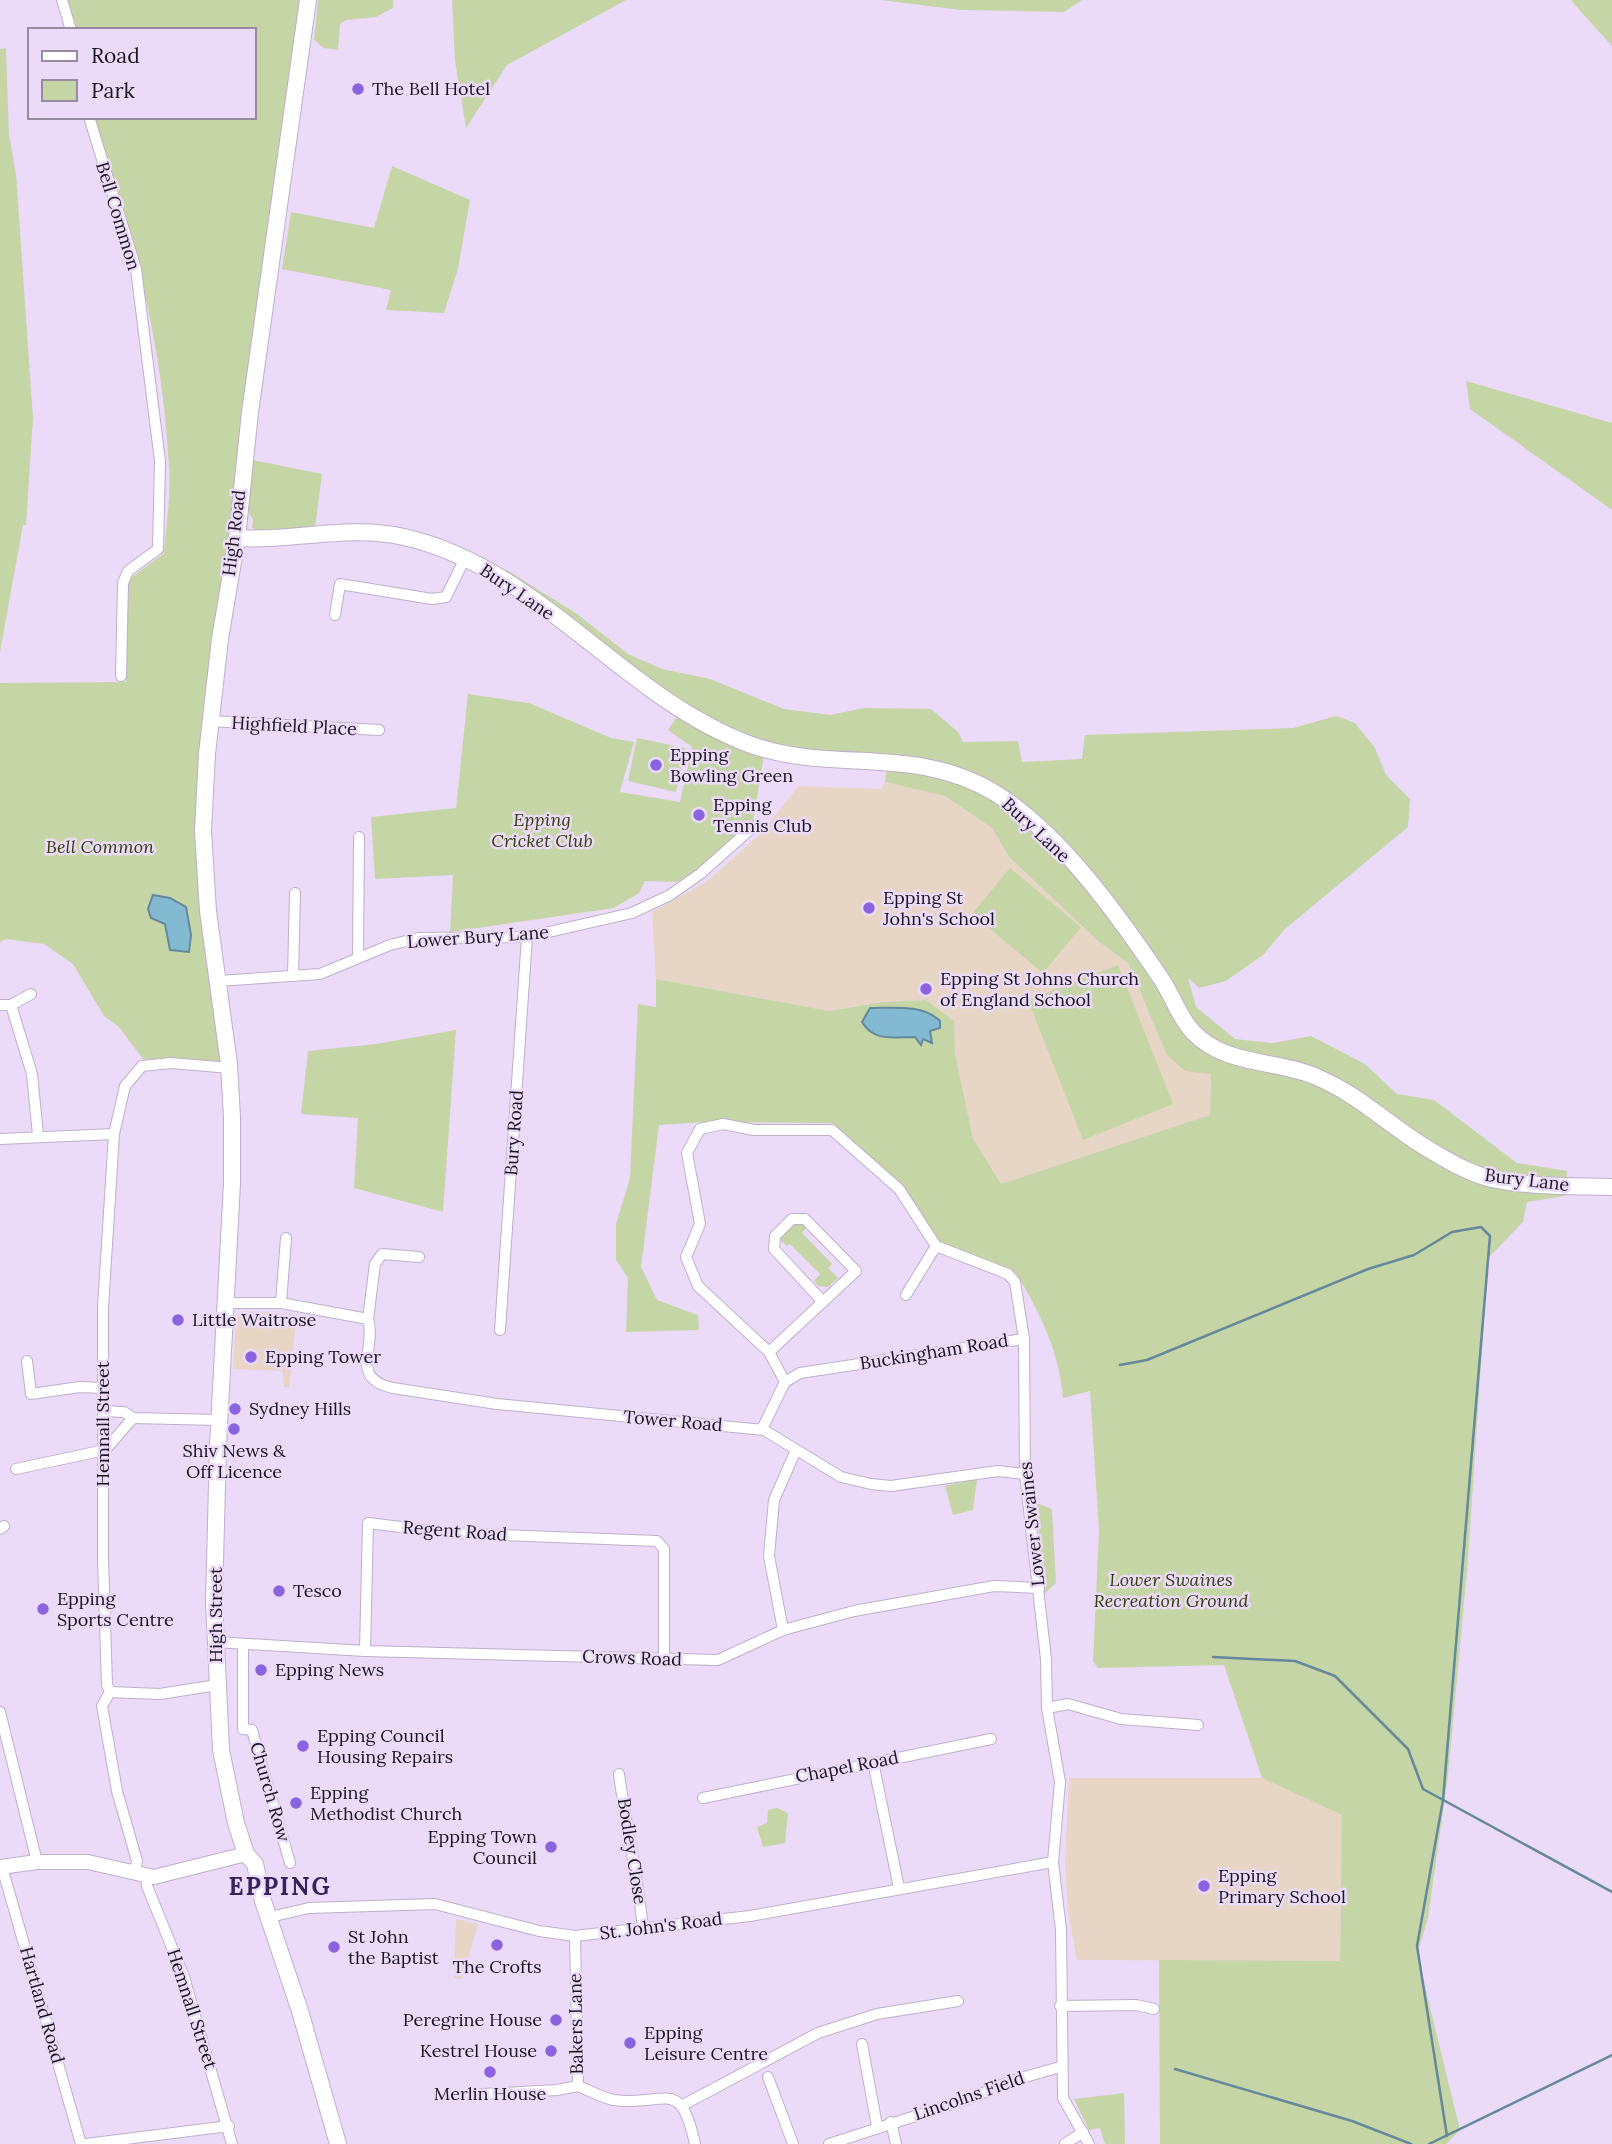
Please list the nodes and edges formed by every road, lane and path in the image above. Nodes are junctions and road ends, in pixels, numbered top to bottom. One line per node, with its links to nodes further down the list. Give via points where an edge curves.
1 (62, 0): 3 (street)
2 (308, 0): 5 (main road, High Road, via 250,412)
3 (70, 28)
4 (90, 119): 8 (street, Bell Common, via 136,269 160,461 158,549 128,571 123,583)
5 (237, 538): 6 (main road, Bury Lane, via 368,531 405,537); 9 (main road, High Road)
6 (465, 558): 7 (street, via 446,597 432,599 340,584); 24 (main road, Bury Lane, via 509,584 702,725 750,745 810,758 934,766 997,794 1040,830 1098,891 1170,990 1184,1020 1207,1044 1226,1054 1323,1079 1420,1144 1478,1174 1522,1182)
7 (335, 615)
8 (121, 676)
9 (210, 721): 10 (street, Highfield Place); 17 (main road, High Road, via 203,831 208,911)
10 (379, 730)
11 (754, 826): 14 (street, Lower Bury Lane, via 670,895 632,913)
12 (359, 837): 15 (street)
13 (295, 893): 16 (street)
14 (527, 937): 15 (street, Lower Bury Lane, via 418,938); 33 (street, Bury Road)
15 (358, 958): 16 (street, Lower Bury Lane, via 320,974)
16 (293, 976): 17 (street, Lower Bury Lane)
17 (219, 981): 20 (main road, High Road)
18 (31, 994): 19 (street)
19 (6, 1005): 22 (street, via 32,1074)
20 (230, 1068): 21 (street, Hemnall Street, via 171,1063 142,1066 125,1086); 30 (main road, High Street, via 232,1183)
21 (114, 1134): 22 (street); 38 (street, Hemnall Street, via 103,1307)
22 (38, 1135): 23 (street)
23 (0, 1139)
24 (1612, 1187)
25 (286, 1238): 31 (street)
26 (936, 1246): 28 (street); 34 (street, Buckingham Road, via 1008,1274 1015,1282); 35 (street, via 899,1189 832,1130 754,1130 723,1124 700,1129 687,1153 700,1224 686,1257 698,1286)
27 (419, 1257): 32 (street, Tower Road, via 382,1254 375,1265)
28 (906, 1295)
29 (823, 1302): 29 (street, via 856,1271 805,1219 792,1219 775,1236 774,1249); 35 (street)
30 (226, 1303): 31 (street); 41 (main road, High Street)
31 (281, 1303): 32 (street)
32 (369, 1319): 42 (street, Tower Road, via 366,1364 370,1377 380,1385 497,1405)
33 (500, 1329)
34 (1024, 1339): 37 (street, Buckingham Road, via 800,1373); 46 (street, Lower Swaines)
35 (769, 1353): 37 (street)
36 (27, 1361): 38 (street, via 31,1394)
37 (785, 1382): 42 (street)
38 (103, 1388): 39 (street, Hemnall Street)
39 (103, 1411): 40 (street, via 124,1412); 43 (street, Hemnall Street)
40 (133, 1418): 41 (street); 43 (street)
41 (219, 1420): 49 (main road, High Street)
42 (762, 1429): 44 (street, Tower Road)
43 (105, 1450): 45 (street); 54 (street, Hemnall Street, via 103,1559)
44 (796, 1450): 46 (street, Tower Road, via 841,1477 881,1485 998,1471); 48 (street, via 774,1500 768,1556)
45 (16, 1469)
46 (1024, 1474): 47 (street, Lower Swaines)
47 (1038, 1588): 48 (street, Crows Road, via 994,1586 854,1611); 55 (street, Lower Swaines)
48 (783, 1630): 52 (street, Crows Road, via 718,1660)
49 (215, 1642): 50 (street, Crows Road); 53 (main road, High Street)
50 (243, 1645): 51 (street, Crows Road); 65 (street, Church Row, via 243,1729 252,1730)
51 (365, 1651): 52 (street, Crows Road); 52 (street, Regent Road, via 369,1523 450,1533 657,1541 664,1549)
52 (664, 1658)
53 (217, 1685): 54 (street, via 160,1694); 62 (main road, High Street, via 222,1750)
54 (110, 1692): 67 (street, Hemnall Street, via 103,1706 117,1791)
55 (1047, 1708): 57 (street, via 1068,1704 1121,1719); 64 (street, Lower Swaines, via 1060,1782)
56 (0, 1712): 63 (street)
57 (1198, 1725)
58 (991, 1739): 59 (street, Chapel Road)
59 (873, 1762): 61 (street, Chapel Road); 68 (street)
60 (620, 1774): 70 (street, Bodley Close, via 628,1845 638,1868)
61 (703, 1798)
62 (246, 1854): 67 (street, via 172,1874); 69 (main road, High Street, via 255,1864)
63 (37, 1862): 66 (street); 67 (street, via 88,1862)
64 (1053, 1862): 68 (street, St. John's Road); 73 (street, Lower Swaines, via 1061,1930)
65 (290, 1863)
66 (1, 1867): 85 (street, Hartland Road)
67 (141, 1874): 82 (street, Hemnall Street, via 184,1977)
68 (899, 1888): 70 (street, St. John's Road, via 750,1916)
69 (270, 1917): 71 (street, St. John's Road, via 309,1908 435,1904); 87 (main road, High Street)
70 (643, 1928): 71 (street, St. John's Road)
71 (575, 1936): 78 (street, Bakers Lane)
72 (958, 2001): 80 (street, via 877,2014 818,2033)
73 (1060, 2006): 74 (street); 76 (street, Lower Swaines)
74 (1154, 2009)
75 (862, 2044): 83 (street)
76 (1060, 2067): 81 (street, Lincolns Field); 84 (street, Lower Swaines, via 1063,2098)
77 (768, 2077): 89 (street)
78 (578, 2086): 79 (street); 80 (street, Bakers Lane, via 613,2100 673,2098)
79 (447, 2096)
80 (683, 2105): 88 (street)
81 (891, 2122): 83 (street, Lincolns Field); 91 (street)
82 (229, 2126): 85 (street); 86 (street, Hemnall Street)
83 (877, 2126): 90 (street, Lincolns Field)
84 (1083, 2132): 92 (street); 93 (street, Lower Swaines)
85 (84, 2144)
86 (233, 2144)
87 (338, 2144)
88 (695, 2144)
89 (793, 2144)
90 (830, 2144)
91 (896, 2144)
92 (1065, 2144)
93 (1089, 2144)

